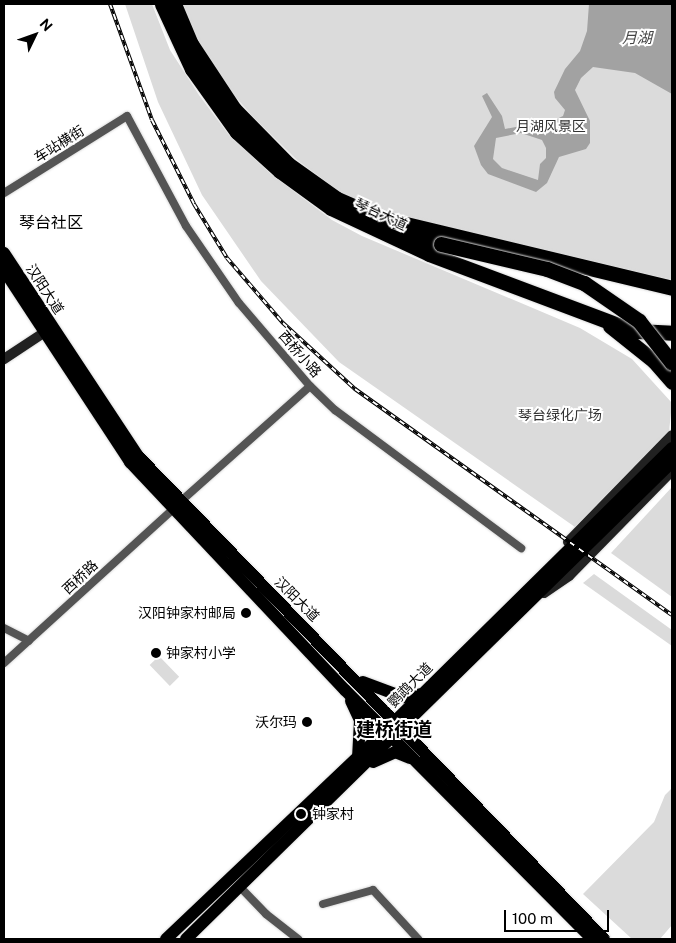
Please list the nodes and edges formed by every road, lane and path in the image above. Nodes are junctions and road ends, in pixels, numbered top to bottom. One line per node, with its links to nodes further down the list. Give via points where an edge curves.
1 (162, 4): 5 (highway, 琴台大道, via 192,69 237,132 309,194)
2 (174, 4): 8 (highway, 琴台大道, via 191,44 234,109 288,164 337,199 381,218)
3 (127, 116): 4 (street, 车站横街); 15 (street, 西桥小路, via 186,226 240,303)
4 (4, 193)
5 (373, 229): 9 (highway, 琴台大道, via 429,254); 13 (highway, bridge, via 547,269 584,283 639,321)
6 (4, 253): 10 (main road, 汉阳大道)
7 (4, 270): 10 (main road, 汉阳大道)
8 (672, 288)
9 (597, 316): 11 (highway, 琴台大道, via 637,331); 14 (highway, via 654,361)
10 (48, 330): 12 (main road); 20 (main road, 汉阳大道, via 130,462)
11 (672, 333)
12 (4, 359)
13 (672, 363)
14 (672, 382)
15 (310, 386): 20 (street, 西桥路); 21 (street, 西桥小路, via 335,410)
16 (672, 435): 22 (main road, via 546,565)
17 (672, 448): 22 (main road, 鹦鹉大道)
18 (672, 462): 22 (main road, 鹦鹉大道)
19 (672, 471): 22 (main road, via 569,576)
20 (176, 506): 24 (street, 西桥路); 26 (main road, 汉阳大道); 27 (main road, 汉阳大道)
21 (521, 548)
22 (525, 600): 28 (main road, 鹦鹉大道)
23 (4, 628): 24 (street)
24 (29, 641): 25 (street, 西桥路)
25 (4, 663)
26 (356, 680): 28 (main road, via 403,697); 29 (main road, 汉阳大道)
27 (344, 690): 30 (main road, 汉阳大道); 32 (main road, via 360,720)
28 (426, 697): 29 (main road, 鹦鹉大道); 31 (main road, via 417,728)
29 (399, 725): 30 (main road, 鹦鹉大道); 31 (main road, 汉阳大道)
30 (389, 735): 32 (main road, 鹦鹉大道); 33 (main road, 汉阳大道)
31 (428, 755): 41 (main road, 汉阳大道)
32 (362, 760): 33 (main road, via 395,752); 34 (main road, 鹦鹉大道); 36 (main road, 鹦鹉大道)
33 (420, 765): 40 (main road, 汉阳大道)
34 (240, 888): 37 (main road, 鹦鹉大道); 38 (street)
35 (324, 904): 39 (street, via 372,890)
36 (166, 939)
37 (186, 939)
38 (298, 939)
39 (418, 939)
40 (592, 939)
41 (604, 939)

